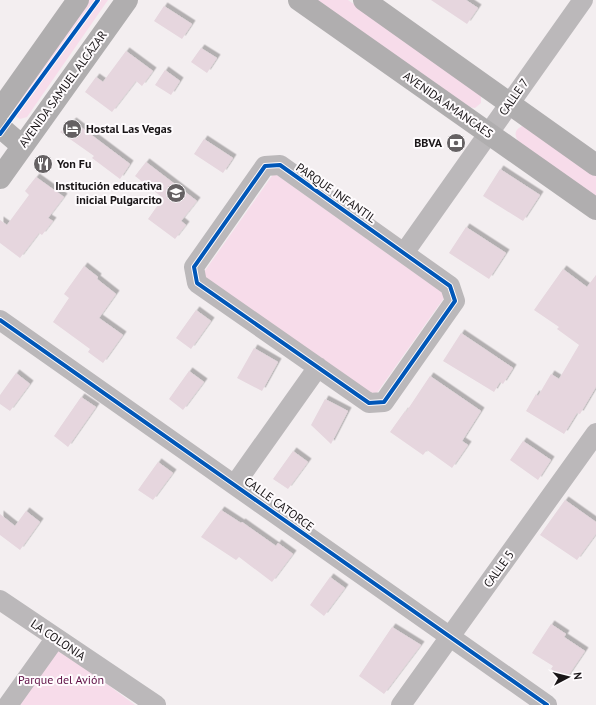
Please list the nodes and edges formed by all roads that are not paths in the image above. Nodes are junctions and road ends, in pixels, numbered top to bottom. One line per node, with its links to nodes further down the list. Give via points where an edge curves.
1 (127, 0): 10 (street, AVENIDA SAMUEL ALCÁZAR)
2 (299, 0): 9 (street, AVENIDA AMANCAES)
3 (364, 0): 6 (street)
4 (583, 0): 6 (street, CALLE 7)
5 (71, 2): 7 (street)
6 (509, 104): 9 (street, CALLE 7); 11 (street)
7 (0, 110)
8 (0, 127): 10 (street)
9 (488, 134): 13 (street, AVENIDA AMANCAES); 14 (street, CALLE 7)
10 (22, 146): 12 (street, AVENIDA SAMUEL ALCÁZAR)
11 (596, 165)
12 (1, 174)
13 (596, 209)
14 (404, 253): 16 (street, PARQUE INFANTIL, via 450,286 455,301 384,402 369,403); 16 (street, PARQUE INFANTIL, via 280,165 265,166 194,267 197,283)
15 (0, 320): 18 (street, CALLE CATORCE)
16 (318, 367): 18 (street)
17 (596, 433): 20 (street, CALLE 5)
18 (235, 484): 20 (street, CALLE CATORCE)
19 (0, 600): 21 (street, LA COLONIA)
20 (448, 637): 24 (street, CALLE 5); 25 (street, CALLE CATORCE)
21 (55, 639): 22 (street); 23 (street, LA COLONIA)
22 (8, 705)
23 (156, 705)
24 (401, 705)
25 (547, 705)

